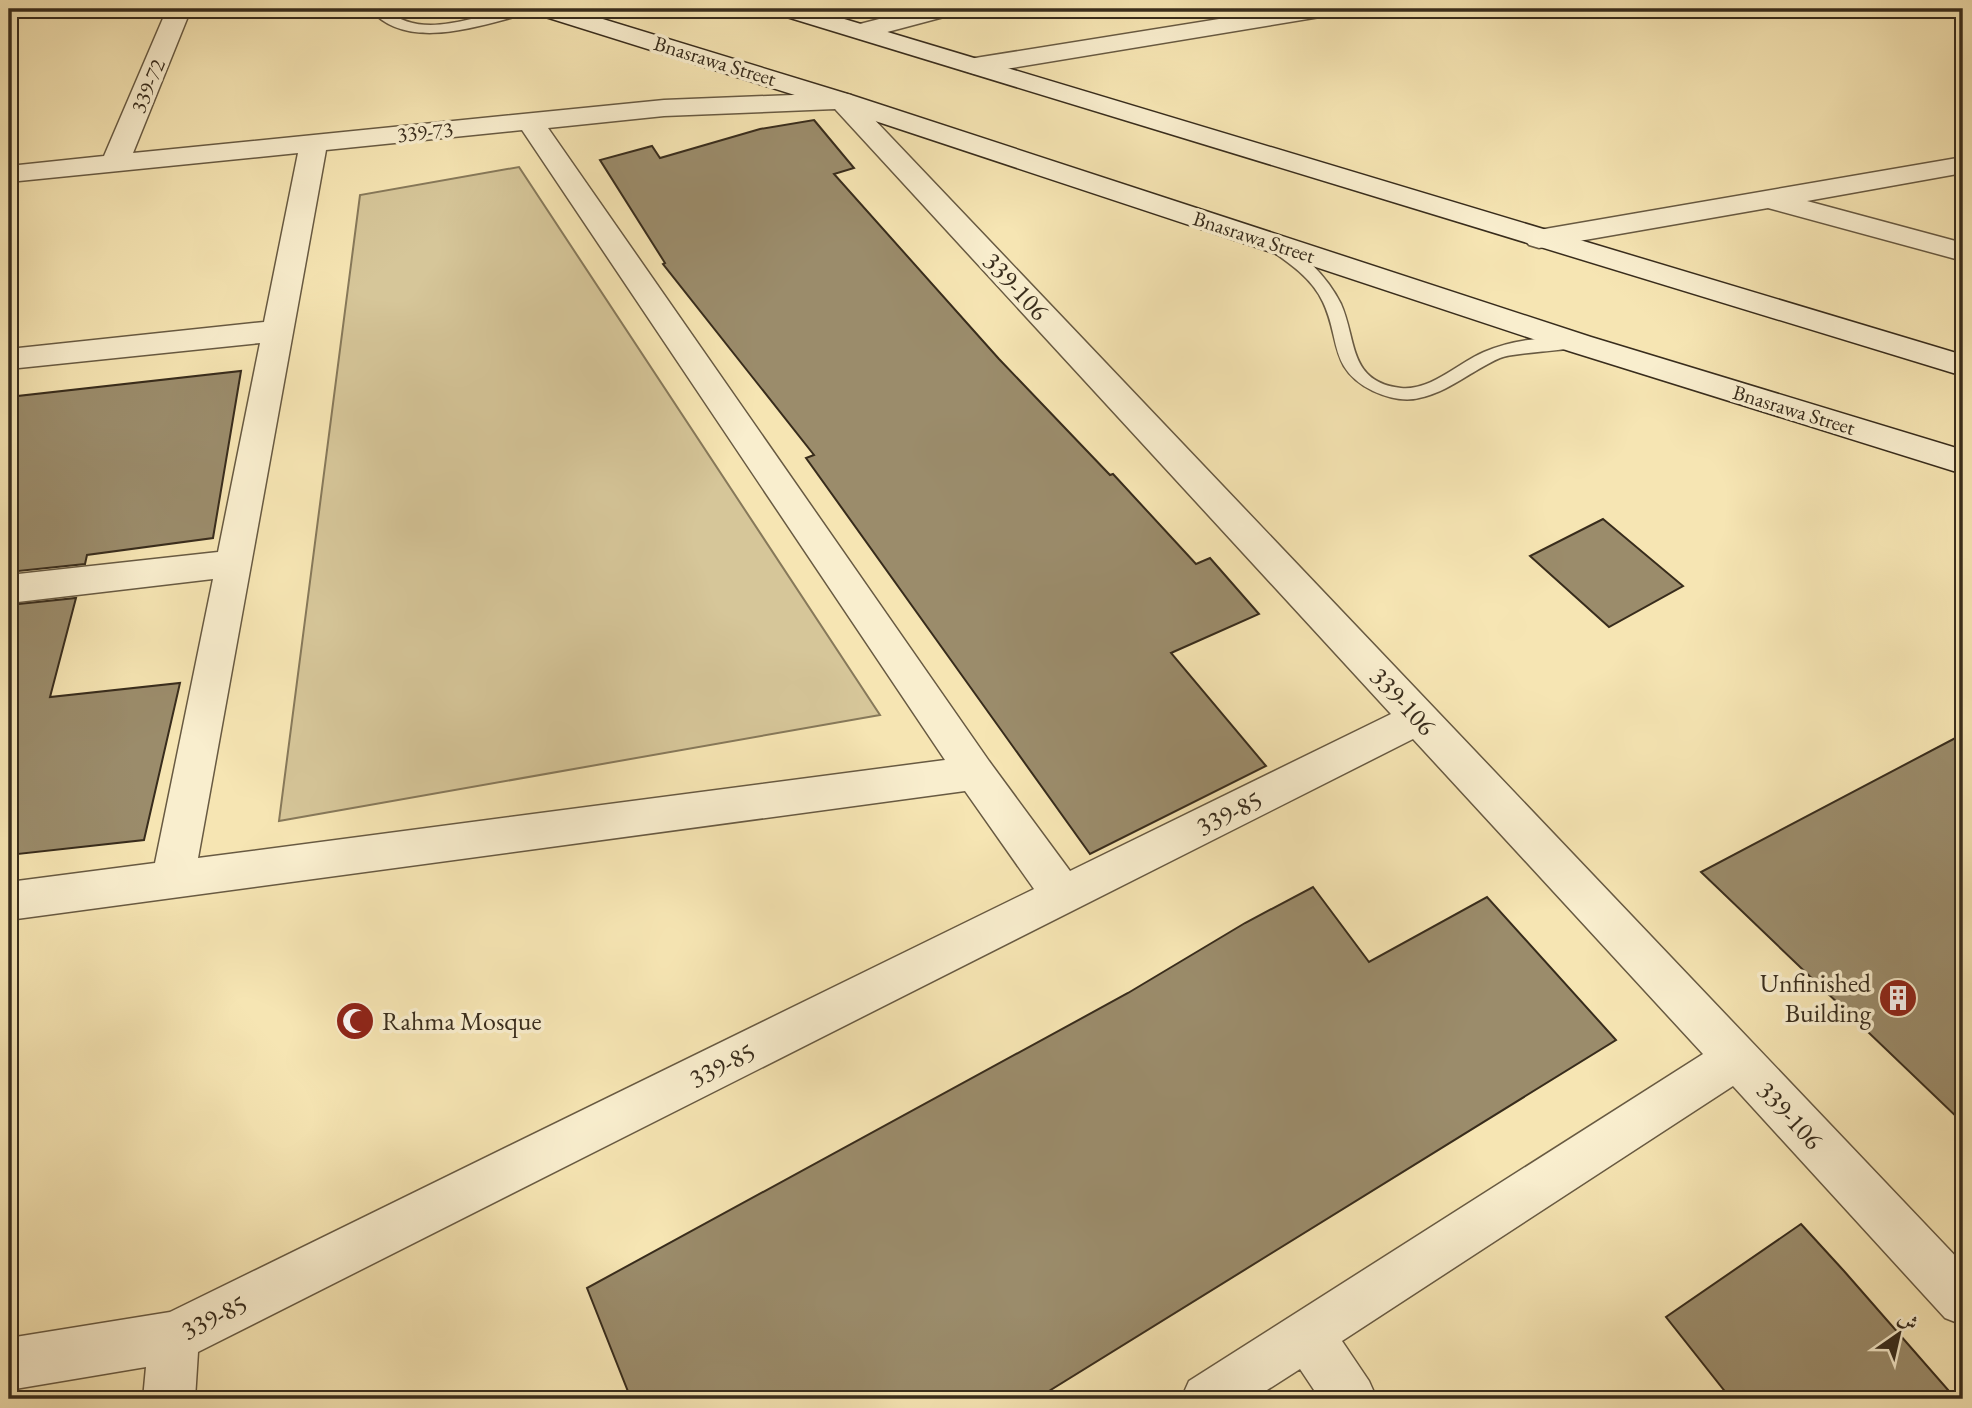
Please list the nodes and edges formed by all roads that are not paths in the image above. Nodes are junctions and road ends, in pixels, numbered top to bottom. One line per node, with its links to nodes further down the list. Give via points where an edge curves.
1 (179, 9): 13 (street, 339-72)
2 (377, 9): 3 (lane, via 398,23 425,28 457,27)
3 (526, 9)
4 (545, 9): 10 (street, Bnasrawa Street)
5 (786, 9): 8 (street)
6 (1326, 9): 9 (street)
7 (939, 10): 8 (street)
8 (861, 31): 9 (street)
9 (975, 66): 17 (street)
10 (842, 101): 11 (street, 339-73, via 664,108); 18 (street, Bnasrawa Street); 27 (street, 339-106)
11 (530, 122): 12 (street, 339-73); 28 (street)
12 (314, 143): 13 (street, 339-73); 20 (street)
13 (115, 163): 15 (street, 339-73)
14 (1963, 165): 16 (street)
15 (9, 174)
16 (1765, 198): 17 (street); 19 (street)
17 (1539, 239): 23 (street)
18 (1270, 243): 21 (street, Bnasrawa Street); 21 (lane, via 1320,284 1338,318 1348,364 1379,388 1422,393 1511,349)
19 (1963, 252)
20 (278, 331): 22 (street); 25 (street)
21 (1580, 344): 24 (street, Bnasrawa Street)
22 (9, 359)
23 (1963, 366)
24 (1963, 463)
25 (234, 563): 26 (street); 29 (street)
26 (9, 589)
27 (1419, 718): 30 (street, 339-85); 32 (street, 339-106)
28 (975, 773): 29 (street); 30 (street)
29 (173, 879): 31 (street)
30 (1063, 895): 35 (street, 339-85)
31 (9, 901)
32 (1737, 1058): 33 (street, 339-106); 34 (street)
33 (1963, 1300)
34 (1307, 1334): 38 (street); 39 (street)
35 (174, 1337): 36 (street, 339-85); 37 (street)
36 (9, 1364)
37 (169, 1399)
38 (1207, 1399)
39 (1351, 1399)

